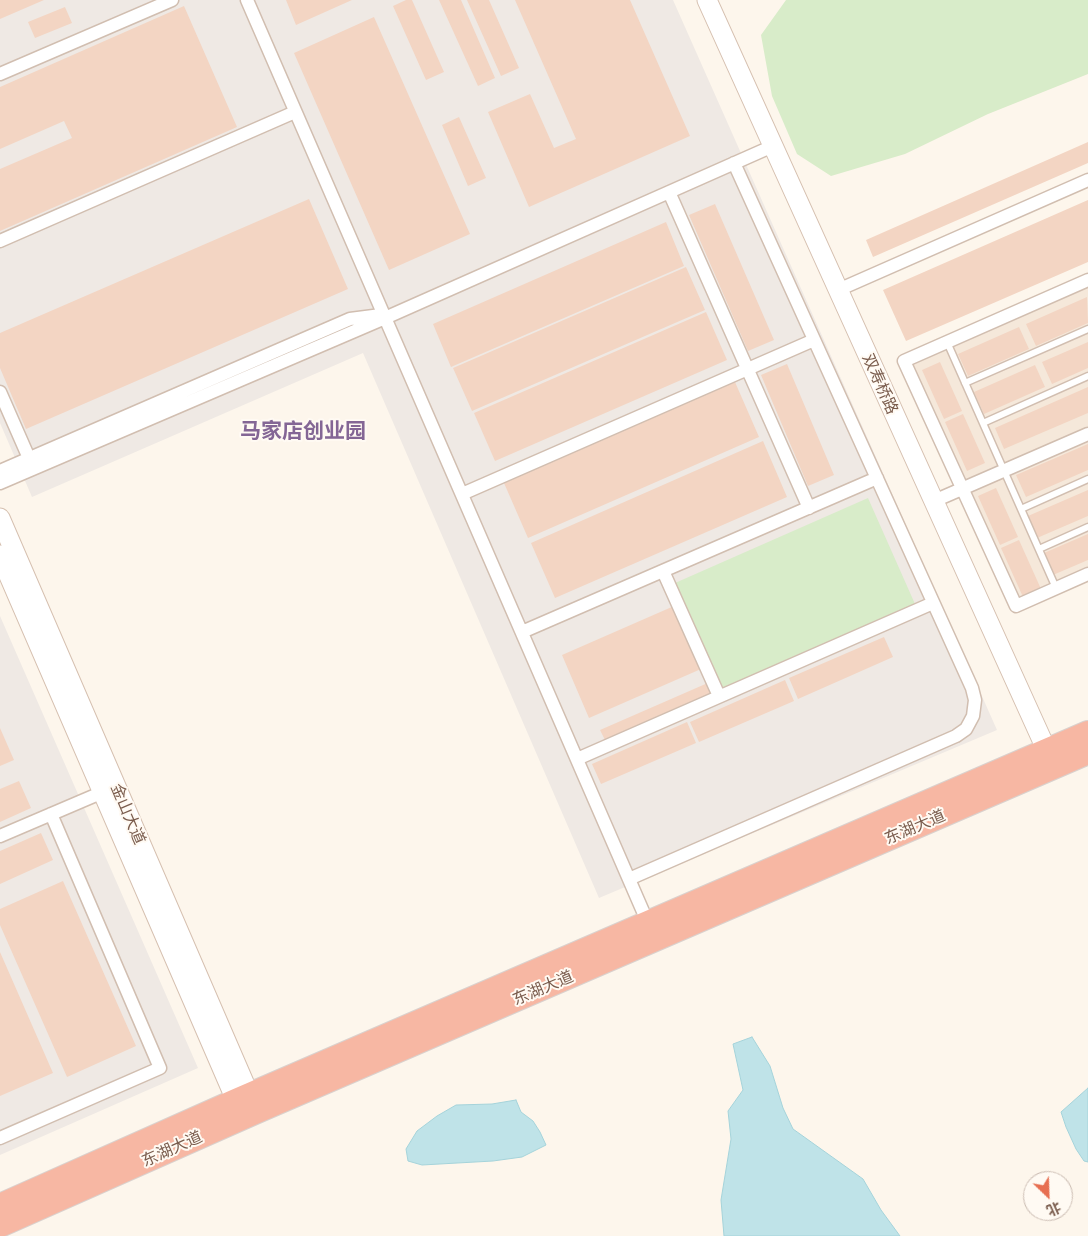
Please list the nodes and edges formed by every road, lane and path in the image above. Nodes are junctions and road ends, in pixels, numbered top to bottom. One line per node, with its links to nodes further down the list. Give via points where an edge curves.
1 (172, 0): 4 (street)
2 (247, 0): 5 (street)
3 (707, 0): 6 (street, 双寿桥路)
4 (0, 74)
5 (295, 112): 10 (street); 13 (street)
6 (773, 146): 7 (street); 12 (street, 双寿桥路)
7 (734, 163): 9 (street); 15 (street)
8 (1088, 180): 12 (street)
9 (669, 192): 13 (street); 17 (street)
10 (0, 241)
11 (1088, 280): 16 (street)
12 (838, 290): 31 (street, 双寿桥路)
13 (384, 316): 23 (street); 30 (street)
14 (1088, 329): 19 (lane)
15 (814, 340): 17 (street); 26 (street)
16 (947, 342): 19 (lane); 29 (street, via 904,361)
17 (748, 369): 30 (street); 32 (street)
18 (1088, 376): 21 (lane)
19 (965, 383): 21 (lane)
20 (0, 392): 23 (street)
21 (983, 422): 24 (lane)
22 (1088, 434): 24 (street)
23 (31, 464): 25 (street); 28 (street)
24 (1004, 470): 29 (street); 33 (lane)
25 (0, 471)
26 (877, 478): 32 (street); 41 (street)
27 (1088, 479): 33 (lane)
28 (0, 483)
29 (963, 488): 31 (street); 40 (street, via 1016,606)
30 (462, 494): 42 (street)
31 (934, 501): 47 (street, 双寿桥路)
32 (809, 508): 38 (street)
33 (1021, 509): 36 (lane)
34 (0, 518): 53 (street, 金山大道)
35 (1088, 527): 36 (lane)
36 (1039, 548): 40 (lane)
37 (0, 555): 48 (street, 金山大道)
38 (663, 571): 42 (street); 43 (street)
39 (1088, 574): 40 (street)
40 (1056, 588)
41 (933, 603): 43 (street); 51 (street, via 972,688 975,700 973,716 966,729)
42 (522, 632): 46 (street)
43 (719, 696): 46 (street)
44 (1088, 733): 47 (highway, 东湖大道)
45 (1088, 752): 47 (highway, 东湖大道)
46 (577, 759): 51 (street)
47 (1050, 759): 52 (highway, 东湖大道); 53 (highway, 东湖大道)
48 (102, 792): 49 (street); 53 (street, 金山大道)
49 (51, 814): 50 (street); 54 (street, via 160,1068)
50 (0, 836)
51 (630, 879): 52 (street)
52 (648, 923): 53 (highway, 东湖大道)
53 (247, 1106): 55 (highway, 东湖大道); 56 (highway, 东湖大道)
54 (0, 1138)
55 (0, 1206)
56 (0, 1226)

